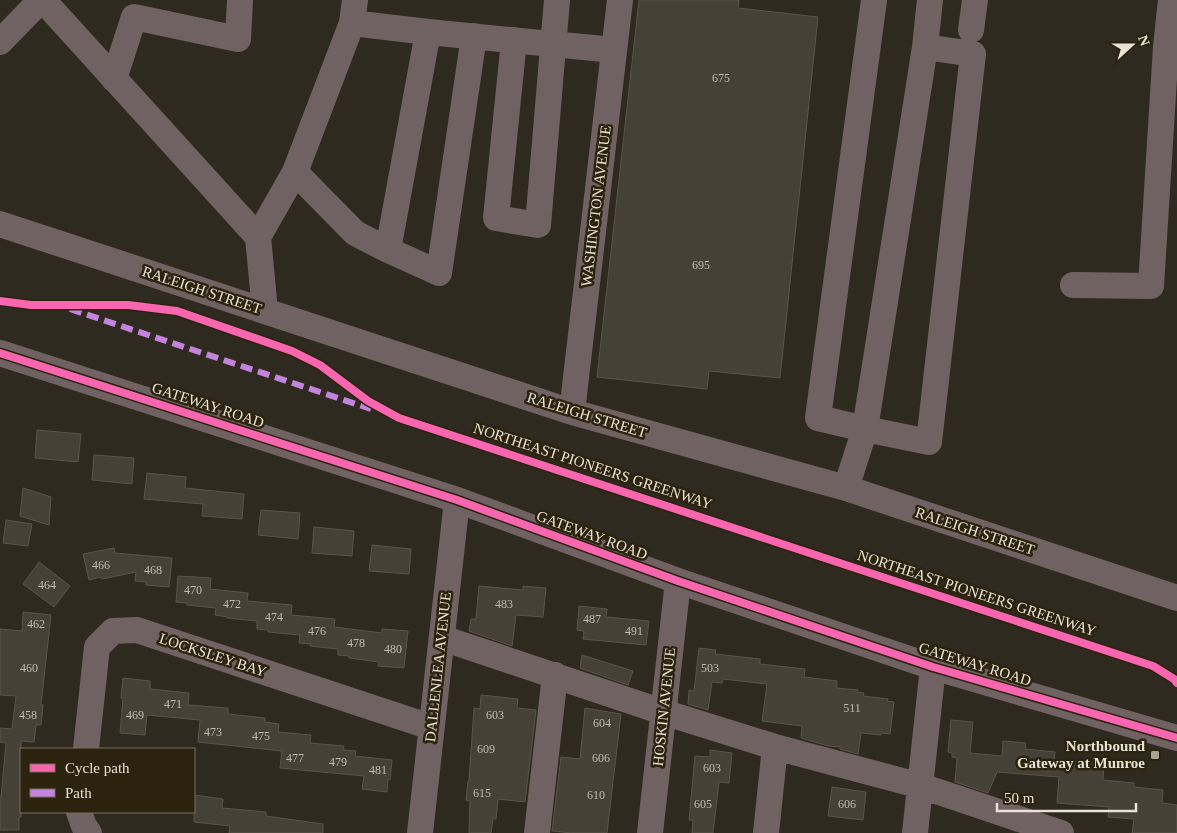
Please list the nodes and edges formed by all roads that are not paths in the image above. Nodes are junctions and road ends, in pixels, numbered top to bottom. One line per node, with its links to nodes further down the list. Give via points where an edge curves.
1 (42, 0): 14 (street); 19 (street)
2 (240, 0): 19 (street, via 238,39 134,17)
3 (557, 0): 15 (street)
4 (620, 0): 18 (street, WASHINGTON AVENUE)
5 (874, 0): 28 (street, via 818,418)
6 (930, 0): 16 (street)
7 (975, 0): 10 (street)
8 (1171, 0): 17 (street)
9 (354, 11): 11 (street); 20 (street)
10 (971, 30)
11 (428, 32): 12 (street); 23 (street)
12 (474, 36): 13 (street); 23 (street, via 439,273)
13 (514, 40): 15 (street); 15 (street, via 496,218 538,224)
14 (0, 42)
15 (553, 44): 18 (street)
16 (924, 47): 28 (street); 28 (street, via 973,54 929,442)
17 (1172, 48): 24 (street, via 1151,286)
18 (614, 50): 27 (street, WASHINGTON AVENUE)
19 (114, 79): 22 (street)
20 (294, 172): 22 (street); 23 (street, via 354,233)
21 (0, 224): 25 (street, RALEIGH STREET)
22 (258, 238): 25 (street)
23 (388, 250)
24 (1073, 285)
25 (265, 311): 27 (street, RALEIGH STREET)
26 (0, 352): 30 (street, GATEWAY ROAD)
27 (572, 412): 29 (street, RALEIGH STREET)
28 (866, 429): 29 (street)
29 (846, 488): 32 (street, RALEIGH STREET)
30 (457, 500): 31 (street, GATEWAY ROAD); 33 (street, DALLENLEA AVENUE)
31 (678, 582): 34 (street, GATEWAY ROAD); 36 (street, HOSKIN AVENUE)
32 (1177, 598)
33 (442, 638): 35 (street); 37 (street, DALLENLEA AVENUE)
34 (933, 667): 38 (street, GATEWAY ROAD); 41 (street)
35 (555, 676): 36 (street); 45 (street)
36 (663, 712): 39 (street); 46 (street, HOSKIN AVENUE)
37 (431, 727): 40 (street, LOCKSLEY BAY, via 137,630 113,631 97,648); 44 (street, DALLENLEA AVENUE)
38 (1177, 738)
39 (775, 747): 41 (street); 47 (street)
40 (86, 748)
41 (921, 786): 48 (street); 49 (street)
42 (79, 813): 43 (street)
43 (89, 833)
44 (420, 833)
45 (537, 833)
46 (650, 833)
47 (766, 833)
48 (915, 833)
49 (1060, 833)

